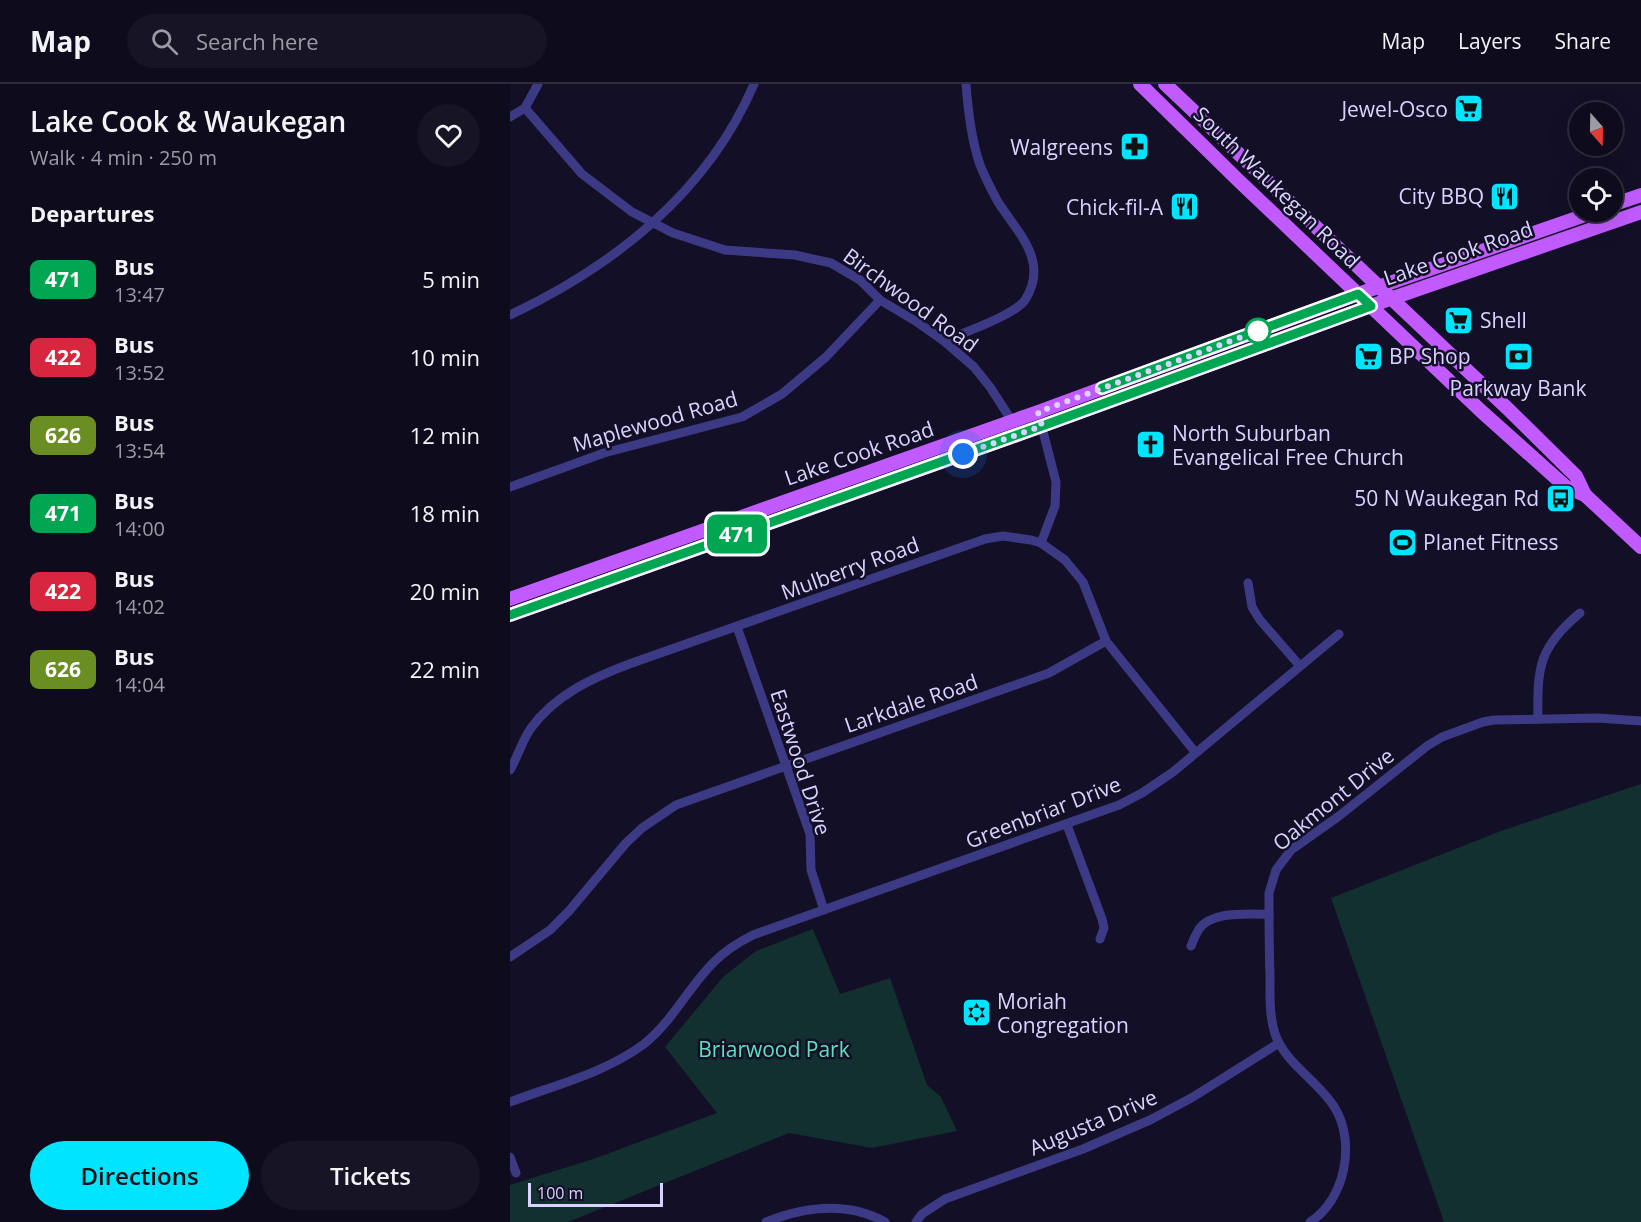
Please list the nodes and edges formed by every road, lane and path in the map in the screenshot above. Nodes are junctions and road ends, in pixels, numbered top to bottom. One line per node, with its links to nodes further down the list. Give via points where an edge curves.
1 (538, 84): 6 (street)
2 (754, 84): 12 (street, via 719,150)
3 (966, 84): 19 (street, via 981,165 997,200 1026,240 1033,257 1033,281 1024,301 1011,312)
4 (1140, 84): 14 (main road, South Waukegan Road)
5 (1165, 84): 13 (main road, South Waukegan Road)
6 (525, 108): 7 (street); 12 (street, Birchwood Road, via 582,174 632,212)
7 (510, 117)
8 (1641, 195): 9 (main road)
9 (1623, 201)
10 (1641, 212): 15 (main road, Lake Cook Road)
11 (1569, 221): 13 (main road, Lake Cook Road)
12 (655, 222): 16 (street, Birchwood Road, via 725,250 795,255 831,263 860,280); 18 (street, via 582,277)
13 (1378, 287): 14 (main road, Lake Cook Road); 15 (main road, South Waukegan Road)
14 (1358, 294): 17 (main road, South Waukegan Road); 20 (main road, Lake Cook Road)
15 (1390, 299): 17 (main road, Lake Cook Road); 24 (main road, South Waukegan Road, via 1576,476)
16 (880, 300): 19 (street, Birchwood Road); 23 (street, Maplewood Road, via 818,364 782,394 742,417 603,453)
17 (1371, 306): 22 (main road, Lake Cook Road); 24 (main road, South Waukegan Road, via 1566,488)
18 (510, 315)
19 (944, 341): 21 (street, Birchwood Road, via 974,367)
20 (1038, 412): 21 (main road, Lake Cook Road); 22 (street)
21 (1012, 421): 28 (main road, Lake Cook Road)
22 (1042, 426): 25 (street, via 1056,483 1055,506); 30 (main road, Lake Cook Road)
23 (510, 487)
24 (1585, 495): 26 (main road)
25 (1041, 543): 31 (street, Mulberry Road, via 1003,536 985,539); 33 (street, via 1065,560 1083,582)
26 (1641, 547)
27 (1248, 584): 34 (street, via 1252,607 1260,620)
28 (510, 599)
29 (1580, 613): 35 (street, via 1556,636 1541,664)
30 (510, 615)
31 (737, 627): 38 (street, Eastwood Drive); 39 (street, Mulberry Road, via 585,682 562,697 530,729)
32 (1339, 634): 34 (street, Greenbriar Drive)
33 (1106, 641): 37 (street); 38 (street, Larkdale Road, via 1048,673)
34 (1300, 666): 37 (street, Greenbriar Drive)
35 (1538, 719): 36 (street, Oakmont Drive); 42 (street, Oakmont Drive, via 1483,722 1427,746 1291,850 1271,882)
36 (1641, 721)
37 (1195, 752): 40 (street, Greenbriar Drive, via 1143,793)
38 (786, 766): 41 (street, Eastwood Drive, via 810,834 811,870); 45 (street, Larkdale Road, via 676,805 642,828 550,930)
39 (510, 770)
40 (1066, 825): 41 (street, Greenbriar Drive); 43 (street, via 1102,919)
41 (824, 910): 47 (street, Greenbriar Drive, via 735,945 699,979 665,1023 618,1061)
42 (1269, 914): 44 (street, via 1230,915 1206,922); 46 (street, Oakmont Drive, via 1270,1004)
43 (1100, 939)
44 (1191, 946)
45 (510, 957)
46 (1279, 1043): 52 (street, Augusta Drive, via 1150,1120 1083,1149 945,1198); 53 (street, Oakmont Drive, via 1329,1099 1343,1133 1344,1168 1338,1188 1327,1208)
47 (510, 1102)
48 (510, 1157): 49 (street)
49 (516, 1173)
50 (766, 1222): 51 (street, via 798,1211 832,1208)
51 (885, 1222)
52 (916, 1222)
53 (1310, 1222)

